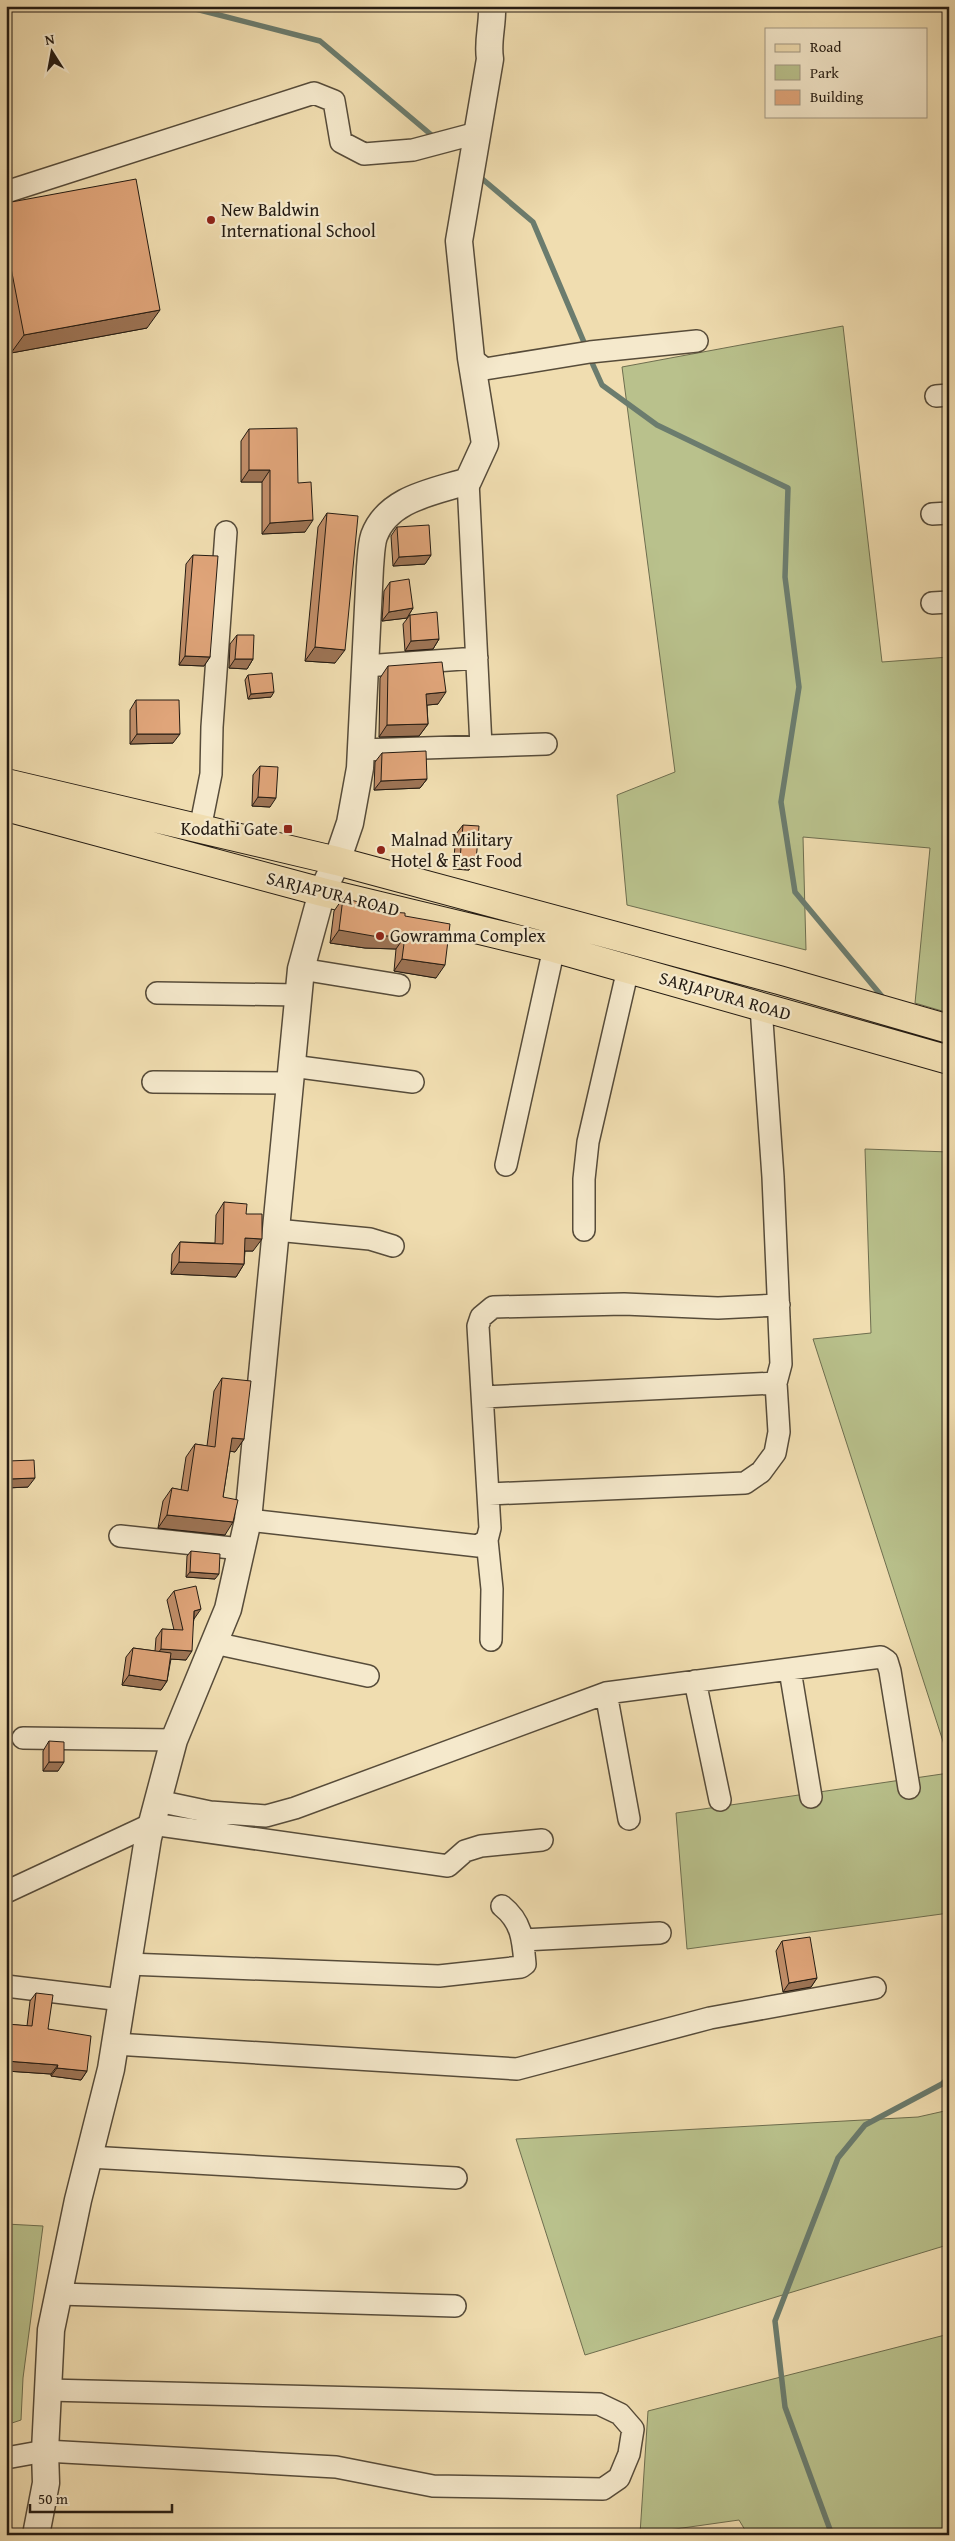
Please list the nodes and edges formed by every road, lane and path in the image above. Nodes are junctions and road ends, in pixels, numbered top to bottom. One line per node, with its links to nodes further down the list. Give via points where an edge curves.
1 (492, 6): 2 (street, via 488,45 490,59)
2 (477, 133): 3 (street, via 413,150 364,154 341,142 334,101 314,92); 5 (street, via 459,241)
3 (6, 192)
4 (697, 341): 5 (street, via 584,353 485,369)
5 (471, 358): 6 (street, via 485,444)
6 (468, 481): 8 (street); 9 (street, via 408,501 384,517 374,537 370,567)
7 (226, 532): 15 (street, via 211,774)
8 (477, 658): 9 (street); 11 (street)
9 (365, 666): 12 (street)
10 (546, 744): 11 (street)
11 (481, 746): 12 (street)
12 (361, 750): 16 (street, via 350,823)
13 (6, 782): 15 (main road, SARJAPURA ROAD)
14 (6, 807): 17 (main road, SARJAPURA ROAD)
15 (200, 829): 16 (main road, SARJAPURA ROAD)
16 (337, 861): 17 (street); 25 (main road, SARJAPURA ROAD)
17 (322, 892): 18 (main road, SARJAPURA ROAD); 19 (street)
18 (554, 948): 20 (main road, SARJAPURA ROAD); 30 (street)
19 (301, 969): 21 (street); 23 (street)
20 (628, 969): 24 (main road, SARJAPURA ROAD); 32 (street, via 588,1142)
21 (399, 984)
22 (157, 993): 23 (street)
23 (299, 995): 27 (street)
24 (761, 1007): 26 (main road, SARJAPURA ROAD); 34 (street)
25 (949, 1029)
26 (949, 1060)
27 (291, 1075): 28 (street); 29 (street); 31 (street)
28 (153, 1082)
29 (413, 1082)
30 (506, 1165)
31 (276, 1230): 33 (street, via 370,1239); 38 (street)
32 (584, 1230)
33 (393, 1246)
34 (779, 1304): 35 (street, via 781,1364); 36 (street, via 718,1308 614,1304 493,1307 481,1317 478,1326)
35 (776, 1383): 36 (street); 37 (street, via 779,1432 775,1453 761,1472 745,1483)
36 (484, 1397): 37 (street)
37 (489, 1494): 40 (street)
38 (248, 1520): 40 (street, via 478,1546); 41 (street)
39 (120, 1536): 41 (street)
40 (487, 1540): 42 (street, via 492,1589)
41 (241, 1548): 43 (street, via 228,1609)
42 (491, 1640)
43 (214, 1643): 45 (street); 49 (street)
44 (790, 1670): 46 (street); 50 (street, via 881,1657 888,1661); 51 (street)
45 (368, 1676)
46 (695, 1681): 47 (street); 52 (street)
47 (606, 1693): 53 (street, via 266,1816); 54 (street)
48 (23, 1738): 49 (street)
49 (174, 1740): 53 (street)
50 (909, 1788)
51 (811, 1797)
52 (720, 1800)
53 (155, 1812): 55 (street, via 448,1866 465,1851 481,1846); 56 (street); 60 (street)
54 (629, 1819)
55 (542, 1840)
56 (6, 1892)
57 (502, 1906): 59 (street, via 520,1926)
58 (660, 1933): 59 (street)
59 (523, 1940): 60 (street, via 525,1964 520,1968 440,1976)
60 (128, 1964): 63 (street)
61 (6, 1986): 63 (street)
62 (875, 1988): 64 (street, via 710,2018 517,2069)
63 (122, 2000): 64 (street)
64 (115, 2044): 65 (street)
65 (89, 2157): 66 (street); 67 (street)
66 (456, 2178)
67 (59, 2294): 68 (street); 69 (street, via 51,2330)
68 (455, 2306)
69 (48, 2390): 70 (street); 70 (street, via 598,2404 620,2414 633,2429 629,2454 619,2478 603,2489 433,2486 336,2467)
70 (45, 2451): 71 (street); 72 (street, via 46,2484)
71 (6, 2458)
72 (36, 2535)

